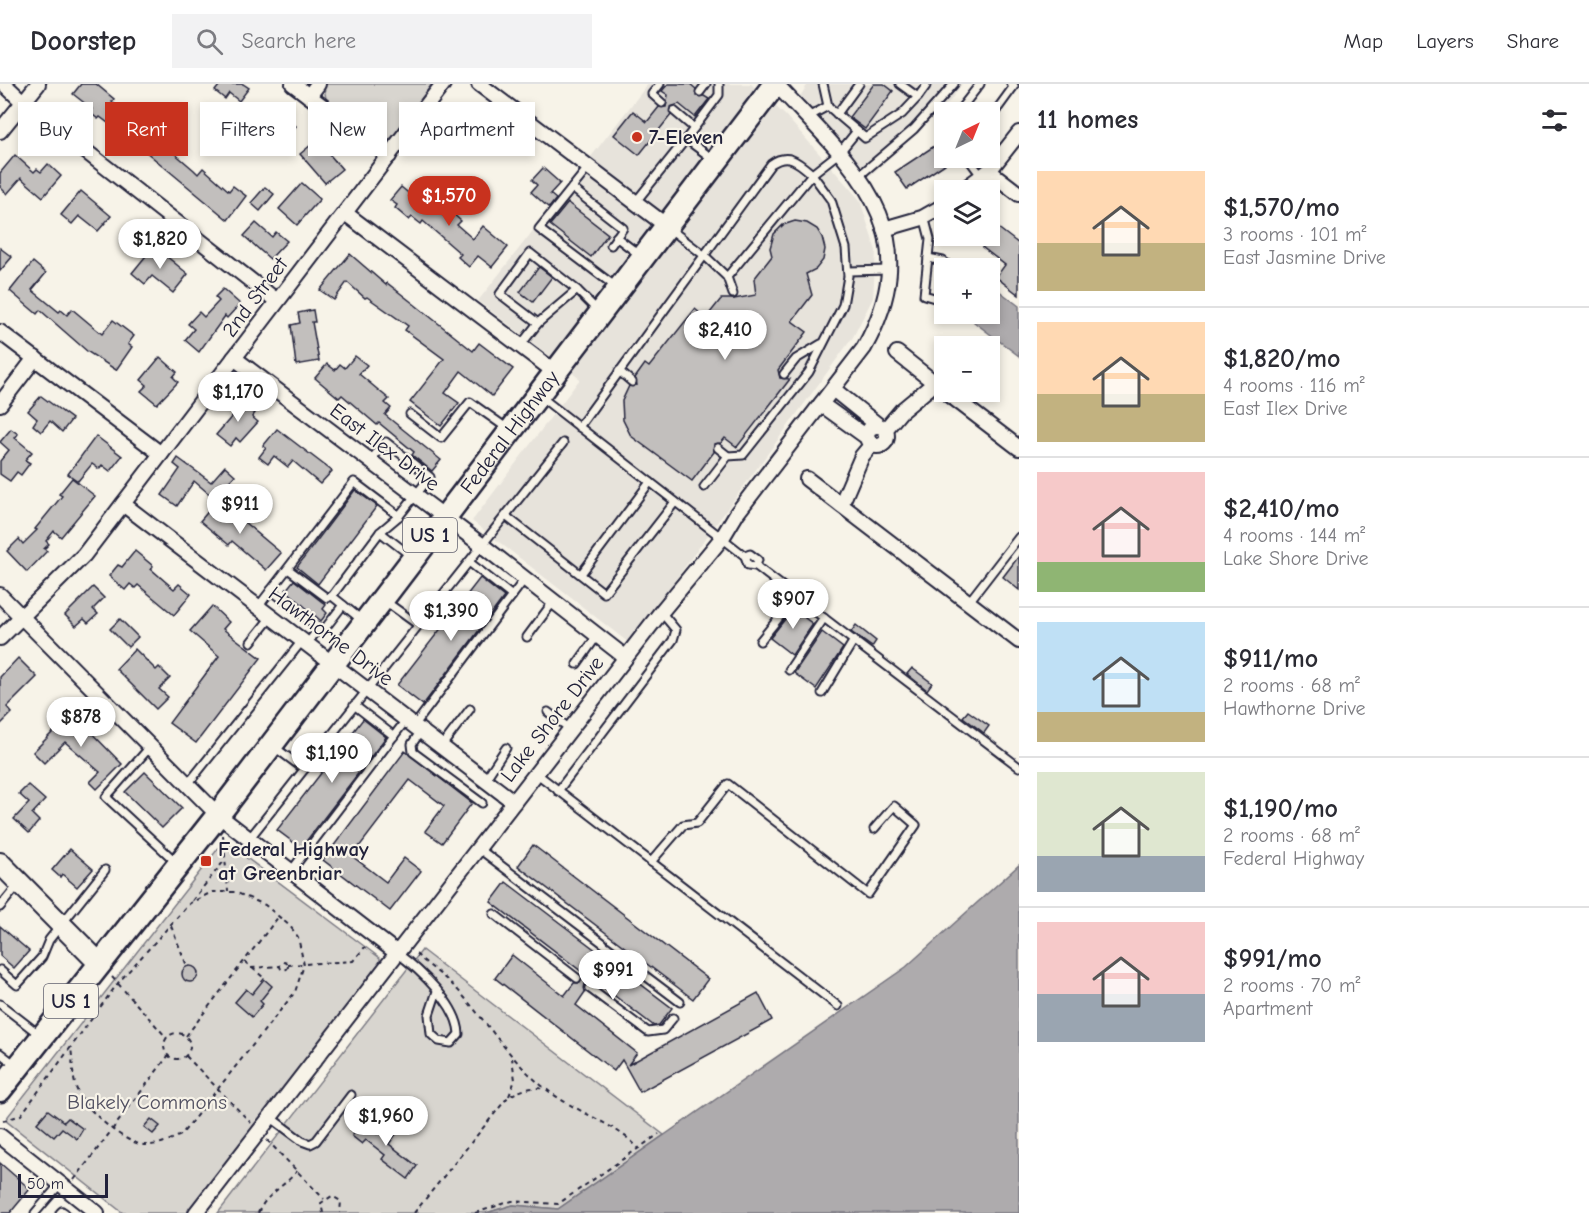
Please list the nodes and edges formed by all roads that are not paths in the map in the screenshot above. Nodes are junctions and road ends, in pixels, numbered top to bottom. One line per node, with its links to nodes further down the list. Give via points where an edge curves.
1 (4, 84): 21 (street)
2 (38, 84): 22 (street)
3 (293, 84): 19 (street)
4 (318, 84): 19 (street)
5 (443, 84): 41 (street, 2nd Street)
6 (479, 84): 43 (street)
7 (660, 84): 24 (lane, via 652,94)
8 (706, 84): 18 (lane)
9 (719, 84): 34 (lane, via 719,95)
10 (775, 84): 33 (street, Lake Shore Drive); 42 (main road, Federal Highway / US 1)
11 (823, 84): 25 (lane)
12 (859, 84): 31 (lane)
13 (900, 84): 20 (lane)
14 (954, 84): 29 (lane)
15 (980, 84): 23 (lane)
16 (1011, 84): 26 (lane, via 1014,86)
17 (926, 87): 20 (lane)
18 (700, 92)
19 (309, 96): 41 (street)
20 (918, 97): 36 (lane, via 902,114 865,138)
21 (23, 102)
22 (25, 102)
23 (966, 102)
24 (662, 103)
25 (828, 106): 31 (lane); 33 (lane)
26 (1000, 106)
27 (18, 110): 35 (street)
28 (687, 110): 32 (lane)
29 (933, 110): 47 (lane)
30 (674, 111): 32 (lane)
31 (837, 114): 36 (lane)
32 (681, 117): 34 (lane)
33 (807, 118): 39 (street, Lake Shore Drive)
34 (694, 128): 38 (lane)
35 (0, 131)
36 (857, 131): 39 (lane)
37 (1019, 133): 46 (street)
38 (686, 139): 42 (lane); 51 (lane)
39 (840, 152): 45 (lane); 47 (street, Lake Shore Drive)
40 (92, 156): 70 (street)
41 (389, 156): 53 (street, 2nd Street)
42 (716, 161): 55 (main road, Federal Highway / US 1)
43 (588, 168): 49 (lane); 51 (street)
44 (979, 168): 46 (lane)
45 (812, 174): 59 (lane, via 795,159 778,159 771,164); 64 (lane, via 831,200 839,221); 65 (lane)
46 (986, 174): 48 (street); 50 (street)
47 (860, 175): 56 (street, Lake Shore Drive)
48 (977, 180)
49 (573, 188): 57 (lane, via 623,228); 66 (lane, via 539,229)
50 (1019, 194)
51 (634, 204): 55 (street)
52 (934, 211): 54 (street)
53 (345, 213): 70 (street, 2nd Street); 75 (street)
54 (924, 216): 56 (street); 61 (lane, via 930,239)
55 (668, 227): 59 (lane); 60 (main road, Federal Highway / US 1)
56 (884, 229): 63 (street, Lake Shore Drive)
57 (616, 237): 58 (lane); 60 (lane)
58 (611, 245)
59 (705, 256): 65 (lane); 79 (lane)
60 (644, 258): 66 (main road, Federal Highway / US 1)
61 (927, 258): 62 (lane); 69 (lane, via 924,295)
62 (934, 259)
63 (889, 270): 64 (lane); 84 (street, Lake Shore Drive, via 874,330)
64 (848, 271): 74 (lane, via 843,305)
65 (728, 278): 68 (lane)
66 (618, 289): 71 (main road, Federal Highway / US 1)
67 (578, 290): 71 (lane); 72 (lane); 72 (lane, via 530,253 500,294)
68 (733, 294)
69 (934, 298)
70 (277, 301): 78 (street, 2nd Street)
71 (600, 312): 80 (main road, Federal Highway / US 1)
72 (538, 322): 75 (lane)
73 (0, 332): 77 (street)
74 (821, 344): 81 (lane, via 796,359); 99 (lane, via 809,372 743,455)
75 (520, 346): 80 (street)
76 (897, 353): 83 (street)
77 (35, 358): 88 (street); 98 (street)
78 (234, 358): 98 (street, 2nd Street); 100 (street, East Ilex Drive)
79 (620, 371): 82 (lane); 91 (lane)
80 (555, 372): 86 (main road, Federal Highway / US 1)
81 (784, 374)
82 (632, 382)
83 (934, 382)
84 (833, 389): 89 (street, Lake Shore Drive); 92 (street)
85 (934, 392): 92 (street, via 901,411)
86 (538, 394): 91 (lane); 93 (main road, Federal Highway / US 1)
87 (960, 402): 96 (street)
88 (0, 404)
89 (821, 404): 94 (street); 113 (street, Lake Shore Drive)
90 (410, 414): 93 (lane, via 441,438 470,402)
91 (579, 427): 102 (lane)
92 (882, 428): 94 (street, via 887,437 885,442 878,446)
93 (510, 431): 110 (main road, Federal Highway / US 1)
94 (870, 441): 107 (street)
95 (563, 443): 109 (lane)
96 (1019, 447)
97 (718, 448): 99 (lane)
98 (161, 454): 106 (street, 2nd Street)
99 (728, 456): 103 (lane)
100 (369, 462): 104 (street, East Ilex Drive); 104 (lane, via 386,442 430,477)
101 (807, 479): 107 (street)
102 (650, 482): 105 (lane); 118 (lane)
103 (704, 487)
104 (416, 497): 108 (lane); 110 (street, East Ilex Drive)
105 (675, 502): 113 (lane); 118 (lane, via 604,593)
106 (123, 504): 129 (street, Hawthorne Drive); 131 (street, 2nd Street, via 84,555)
107 (841, 505): 127 (street)
108 (399, 516): 111 (lane); 117 (lane, via 354,482)
109 (507, 517): 114 (lane); 118 (lane)
110 (443, 518): 114 (street, East Ilex Drive); 115 (main road, Federal Highway / US 1)
111 (380, 532): 115 (lane); 122 (lane)
112 (1019, 537): 127 (lane)
113 (722, 538): 124 (lane, via 745,556 755,556 756,566); 130 (street, Lake Shore Drive)
114 (483, 546): 116 (lane); 119 (street, East Ilex Drive)
115 (413, 557): 125 (main road, Federal Highway / US 1)
116 (470, 562): 123 (lane); 135 (lane)
117 (288, 569): 120 (lane); 122 (lane, via 327,598)
118 (581, 574)
119 (524, 580): 123 (lane); 126 (street, East Ilex Drive)
120 (271, 590): 129 (lane); 136 (lane)
121 (0, 596): 131 (street)
122 (332, 596): 128 (lane)
123 (512, 596): 154 (lane)
124 (795, 598): 133 (lane); 141 (lane)
125 (382, 599): 134 (main road, Federal Highway / US 1); 135 (lane)
126 (553, 602): 137 (street, East Ilex Drive); 138 (lane)
127 (968, 603): 142 (street)
128 (343, 605): 134 (lane); 136 (lane, via 323,631)
129 (258, 607): 132 (street, Hawthorne Drive)
130 (661, 612): 145 (street, Lake Shore Drive); 166 (lane, via 676,630 673,640)
131 (21, 617): 139 (street, 2nd Street); 158 (street)
132 (271, 617): 143 (lane); 144 (street, Hawthorne Drive)
133 (824, 618): 140 (lane); 148 (lane)
134 (364, 622): 146 (main road, Federal Highway / US 1)
135 (417, 624): 149 (lane)
136 (319, 628): 144 (lane)
137 (597, 636): 145 (street, East Ilex Drive); 147 (lane)
138 (527, 637)
139 (0, 638)
140 (854, 640): 150 (lane); 161 (lane)
141 (760, 641)
142 (1019, 641)
143 (251, 642)
144 (305, 643): 146 (street, Hawthorne Drive); 165 (lane)
145 (625, 657): 155 (street, Lake Shore Drive)
146 (332, 664): 149 (street, Hawthorne Drive); 157 (main road, Federal Highway / US 1)
147 (577, 664)
148 (789, 670)
149 (366, 690): 151 (lane); 154 (street, Hawthorne Drive)
150 (822, 693)
151 (354, 705): 156 (lane); 162 (lane)
152 (470, 710): 159 (lane)
153 (548, 712): 155 (lane)
154 (414, 726): 156 (lane); 159 (street, Hawthorne Drive); 168 (lane, via 413,752)
155 (570, 729): 163 (street, Lake Shore Drive)
156 (394, 736): 177 (lane)
157 (271, 745): 162 (lane); 169 (main road, Federal Highway / US 1)
158 (150, 747): 165 (street); 175 (lane, via 106,797)
159 (441, 747): 164 (street, Hawthorne Drive)
160 (506, 748): 164 (lane)
161 (1019, 767)
162 (304, 769): 171 (lane)
163 (536, 773): 166 (lane); 167 (street, Lake Shore Drive)
164 (485, 780): 167 (street, Hawthorne Drive)
165 (188, 784): 169 (street)
166 (558, 791): 173 (lane)
167 (514, 802): 172 (street, Lake Shore Drive)
168 (482, 803)
169 (218, 815): 171 (street); 175 (main road, Federal Highway / US 1)
170 (874, 830): 173 (lane, via 894,806 916,825 868,894 728,784 697,823 683,825)
171 (249, 839): 177 (street)
172 (478, 848): 182 (street, Lake Shore Drive); 188 (lane)
173 (651, 862): 190 (lane)
174 (0, 864): 178 (street)
175 (178, 865): 183 (main road, Federal Highway / US 1)
176 (105, 870): 181 (lane)
177 (291, 871): 182 (street)
178 (20, 883): 179 (lane); 181 (street)
179 (0, 907)
180 (494, 914): 185 (lane)
181 (61, 925): 183 (street); 184 (lane, via 42,957 18,985)
182 (397, 953): 187 (lane, via 419,969); 197 (street, Lake Shore Drive)
183 (100, 964): 192 (main road, Federal Highway / US 1)
184 (0, 970)
185 (577, 978)
186 (589, 988): 191 (lane, via 648,1032 663,1030)
187 (437, 991): 187 (lane, via 459,1028 451,1043 439,1041 431,1034 429,1015)
188 (680, 1002)
189 (0, 1004): 192 (lane)
190 (838, 1006)
191 (673, 1018)
192 (42, 1037): 194 (main road, Federal Highway / US 1)
193 (0, 1053): 194 (lane)
194 (19, 1067): 195 (main road, Federal Highway / US 1)
195 (0, 1090)
196 (351, 1095): 197 (lane, via 310,1144)
197 (270, 1117): 204 (street, Lake Shore Drive)
198 (0, 1136): 199 (street)
199 (63, 1186): 200 (lane); 203 (street)
200 (34, 1213)
201 (60, 1213): 202 (lane)
202 (65, 1213)
203 (97, 1213)
204 (195, 1213)

